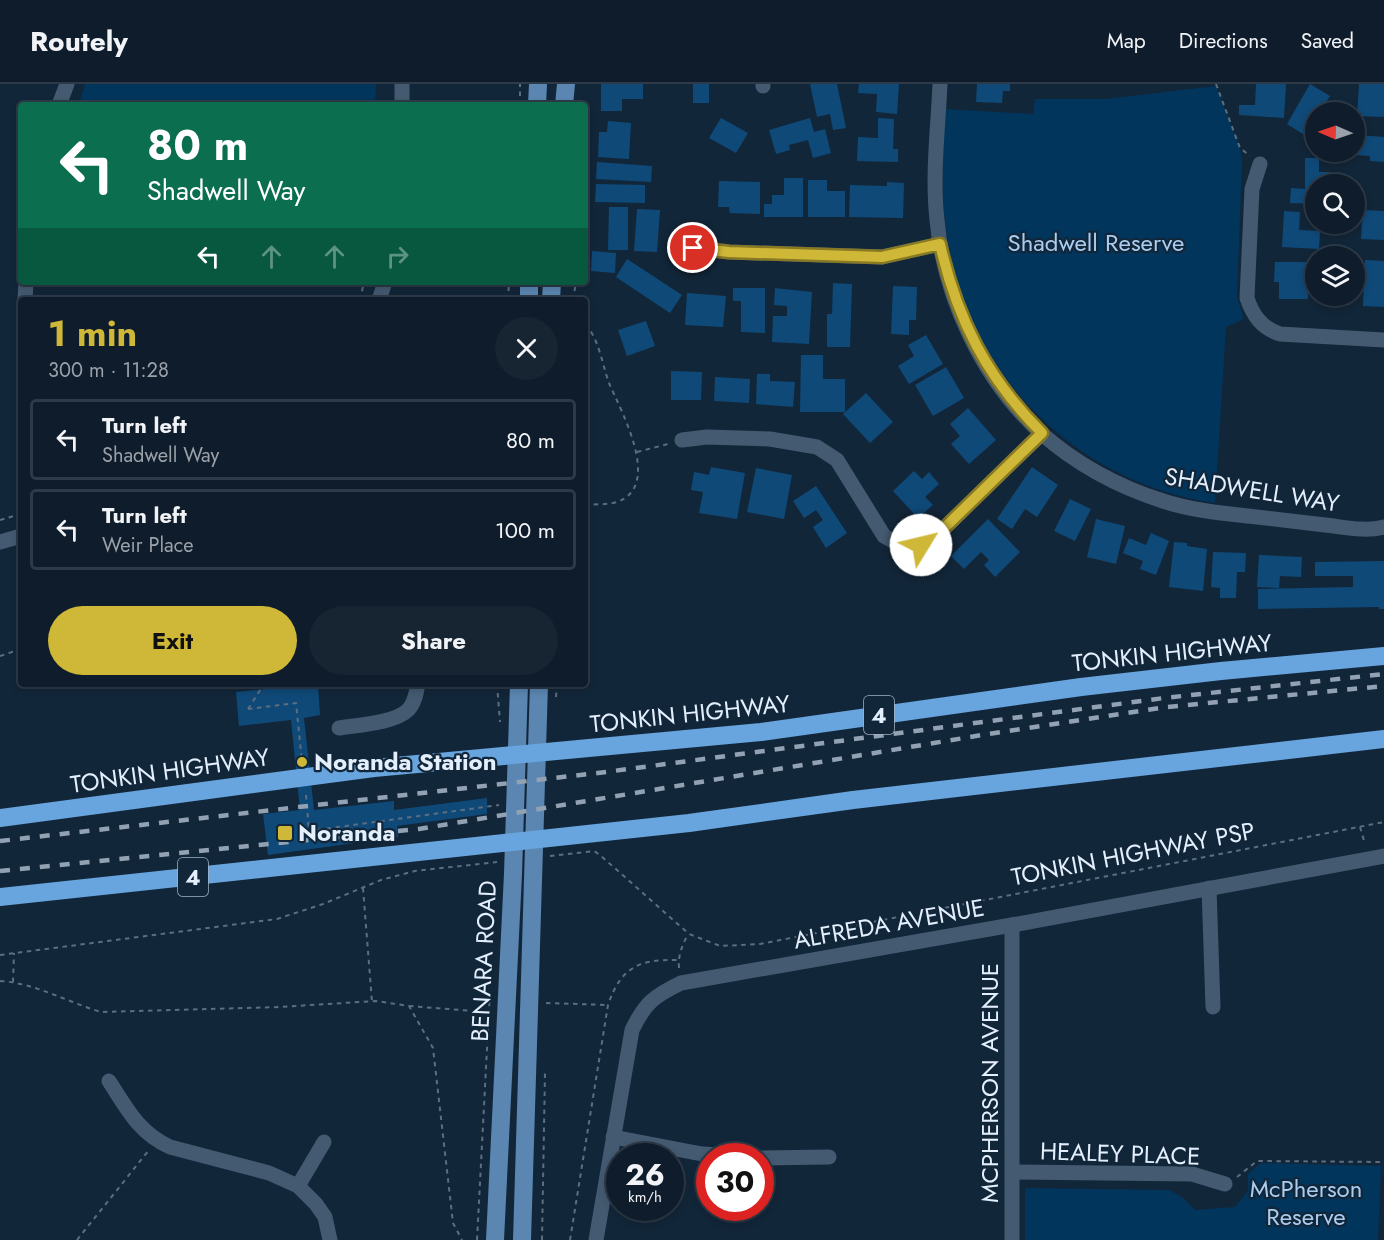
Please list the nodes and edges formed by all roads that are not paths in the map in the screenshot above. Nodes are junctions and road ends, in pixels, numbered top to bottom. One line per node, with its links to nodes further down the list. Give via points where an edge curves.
1 (67, 84): 6 (street)
2 (402, 84): 7 (street)
3 (538, 84): 8 (main road)
4 (566, 84): 9 (main road)
5 (940, 84): 11 (street, SHADWELL WAY, via 935,189)
6 (60, 102)
7 (402, 102)
8 (537, 102)
9 (564, 102)
10 (1260, 164): 13 (street, via 1252,189 1247,298 1251,311 1268,330 1280,334)
11 (940, 244): 12 (street, via 882,257); 14 (street, SHADWELL WAY, via 973,342 996,379)
12 (693, 248)
13 (1384, 340)
14 (1042, 433): 15 (street, via 935,537 921,545 907,546 884,536 837,460 817,447 770,439); 16 (street, SHADWELL WAY, via 1108,478 1165,502 1358,529)
15 (682, 440)
16 (1384, 527)
17 (18, 537): 18 (street)
18 (0, 542)
19 (1384, 656): 25 (highway, TONKIN HIGHWAY / 4, via 1081,687 761,732 374,768)
20 (417, 687): 23 (street, via 408,711 397,717)
21 (519, 687): 41 (main road, BENARA ROAD)
22 (539, 687): 42 (main road, BENARA ROAD)
23 (339, 728)
24 (1384, 740): 28 (highway, 4, via 853,800 677,824)
25 (0, 818)
26 (1384, 856): 27 (street, ALFREDA AVENUE)
27 (1209, 888): 29 (street, ALFREDA AVENUE); 30 (street)
28 (0, 897)
29 (1012, 925): 32 (street, ALFREDA AVENUE, via 681,983 657,995 640,1013 632,1030); 37 (street, MCPHERSON AVENUE)
30 (1213, 1007)
31 (109, 1081): 39 (street, via 142,1130 156,1141 269,1173)
32 (613, 1137): 34 (street); 43 (street, ALFREDA AVENUE)
33 (324, 1142): 39 (street)
34 (696, 1153)
35 (829, 1157): 36 (street)
36 (774, 1158)
37 (1013, 1172): 38 (street, HEALEY PLACE, via 1192,1174); 44 (street, MCPHERSON AVENUE)
38 (1226, 1184)
39 (298, 1186): 40 (street, via 325,1217)
40 (330, 1240)
41 (495, 1240)
42 (522, 1240)
43 (596, 1240)
44 (1012, 1240)

